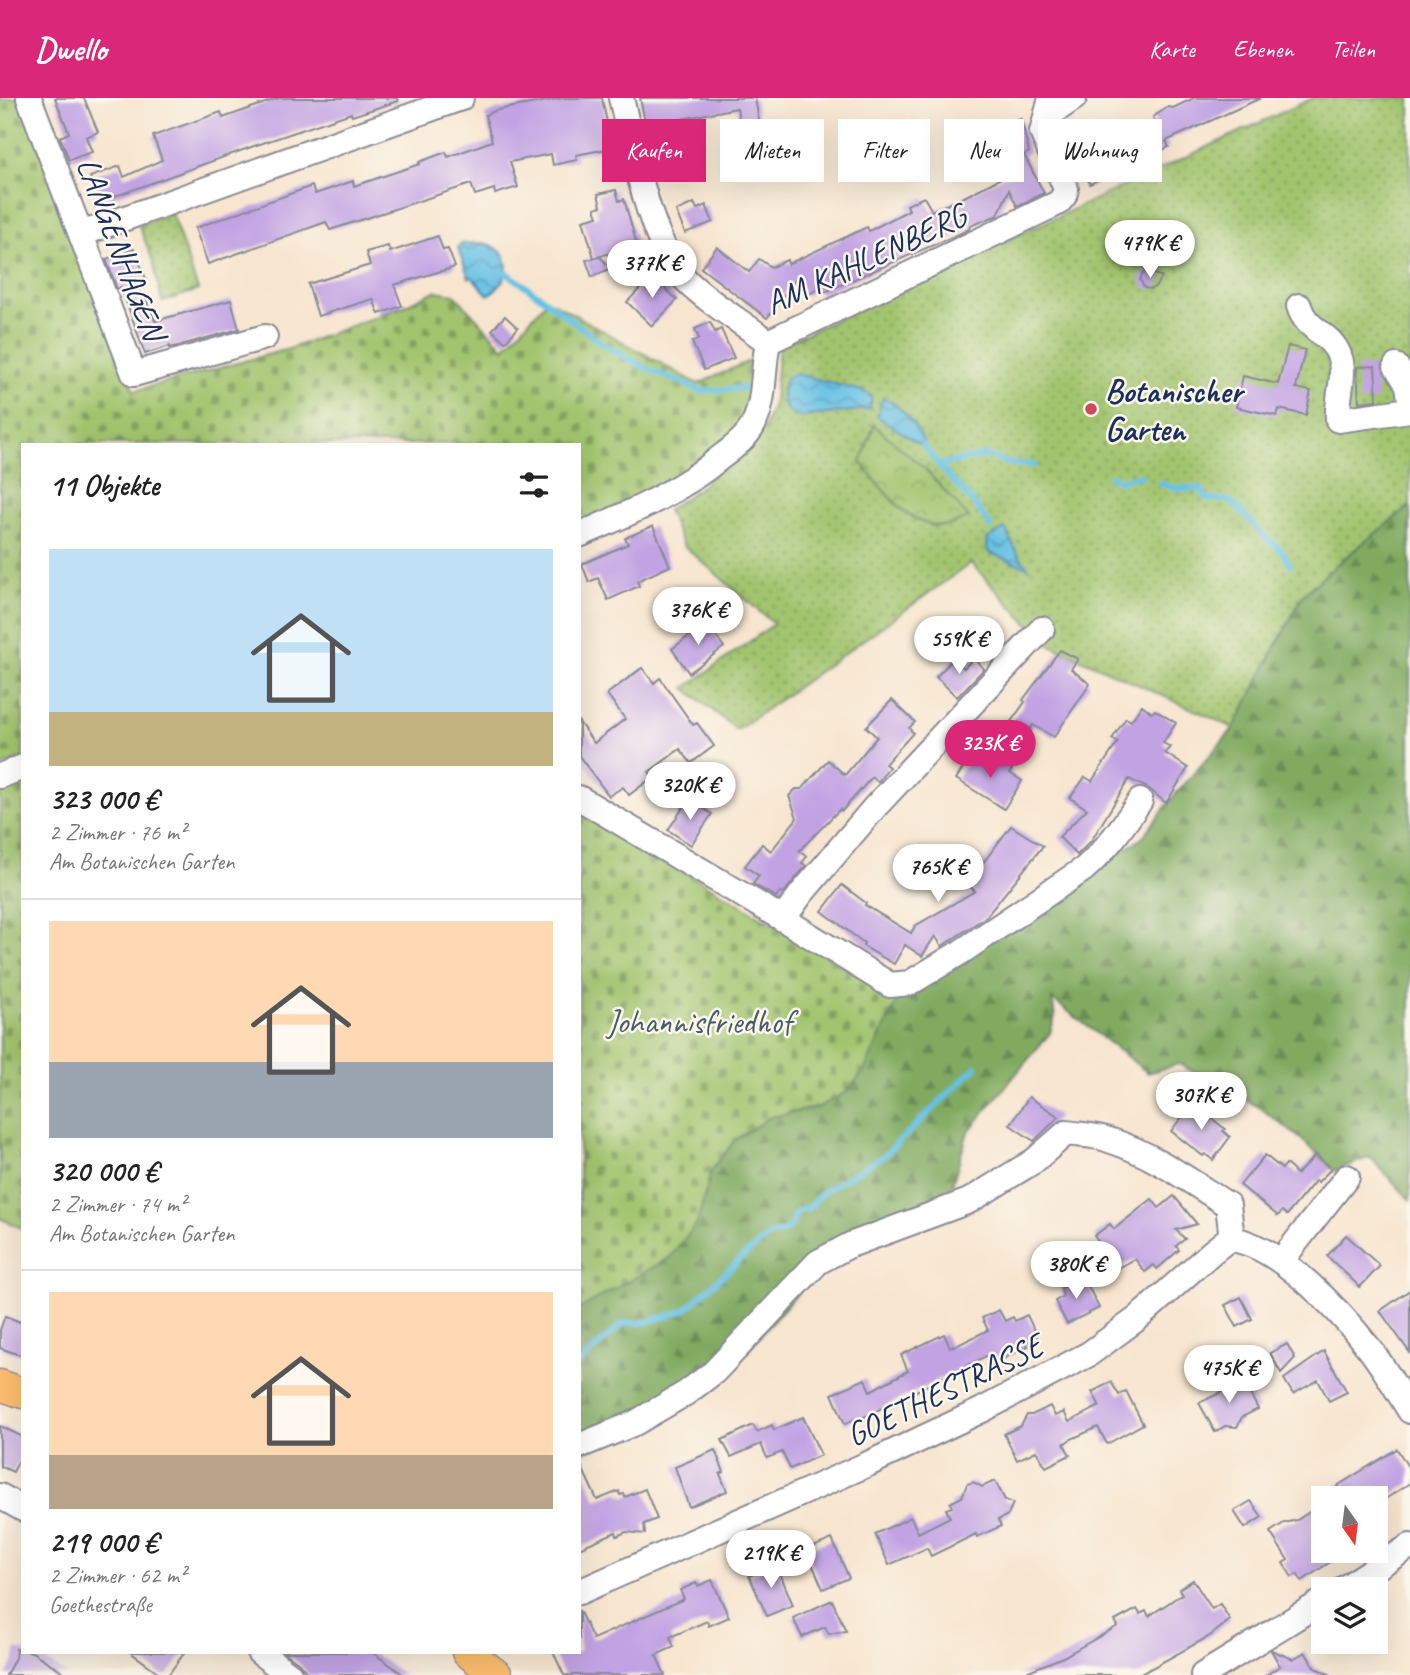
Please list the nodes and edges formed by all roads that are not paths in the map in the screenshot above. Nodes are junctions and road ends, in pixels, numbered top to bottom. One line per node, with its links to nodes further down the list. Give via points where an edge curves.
1 (29, 98): 6 (street, LANGENHAGEN)
2 (461, 98): 6 (street)
3 (621, 98): 9 (street, AM KAHLENBERG, via 666,255 687,282)
4 (1074, 98): 5 (street, AM KAHLENBERG)
5 (1050, 106): 9 (street, AM KAHLENBERG, via 1042,132 1066,189 1058,203)
6 (81, 234): 8 (street, LANGENHAGEN, via 134,374)
7 (1299, 306): 12 (street, via 1310,326 1328,337 1339,353 1338,420)
8 (265, 337)
9 (768, 342): 13 (street, via 759,404 750,430 683,486)
10 (1396, 366): 11 (street, via 1408,385)
11 (1410, 399)
12 (1410, 410)
13 (581, 534)
14 (1042, 629): 19 (street, via 875,807)
15 (21, 768): 16 (street)
16 (0, 776)
17 (581, 800): 19 (street)
18 (1140, 801): 19 (street, via 1103,852 1084,869 910,983 890,985)
19 (783, 919)
20 (1347, 1177): 22 (street)
21 (1232, 1239): 22 (street, via 1250,1242); 26 (street, via 1228,1205 1168,1166 1107,1139 1066,1133 1034,1161 969,1201 850,1245 818,1262 714,1371 686,1393 635,1423); 31 (street, GOETHESTRASSE, via 1089,1354 869,1464)
22 (1281, 1261): 25 (street, via 1338,1311)
23 (0, 1385): 24 (main road)
24 (21, 1393)
25 (1410, 1411)
26 (581, 1445)
27 (0, 1496): 28 (street)
28 (21, 1508)
29 (1410, 1546): 30 (street)
30 (1362, 1577)
31 (581, 1591)
32 (1311, 1608): 35 (street)
33 (262, 1654): 34 (street)
34 (290, 1675)
35 (1203, 1675)

